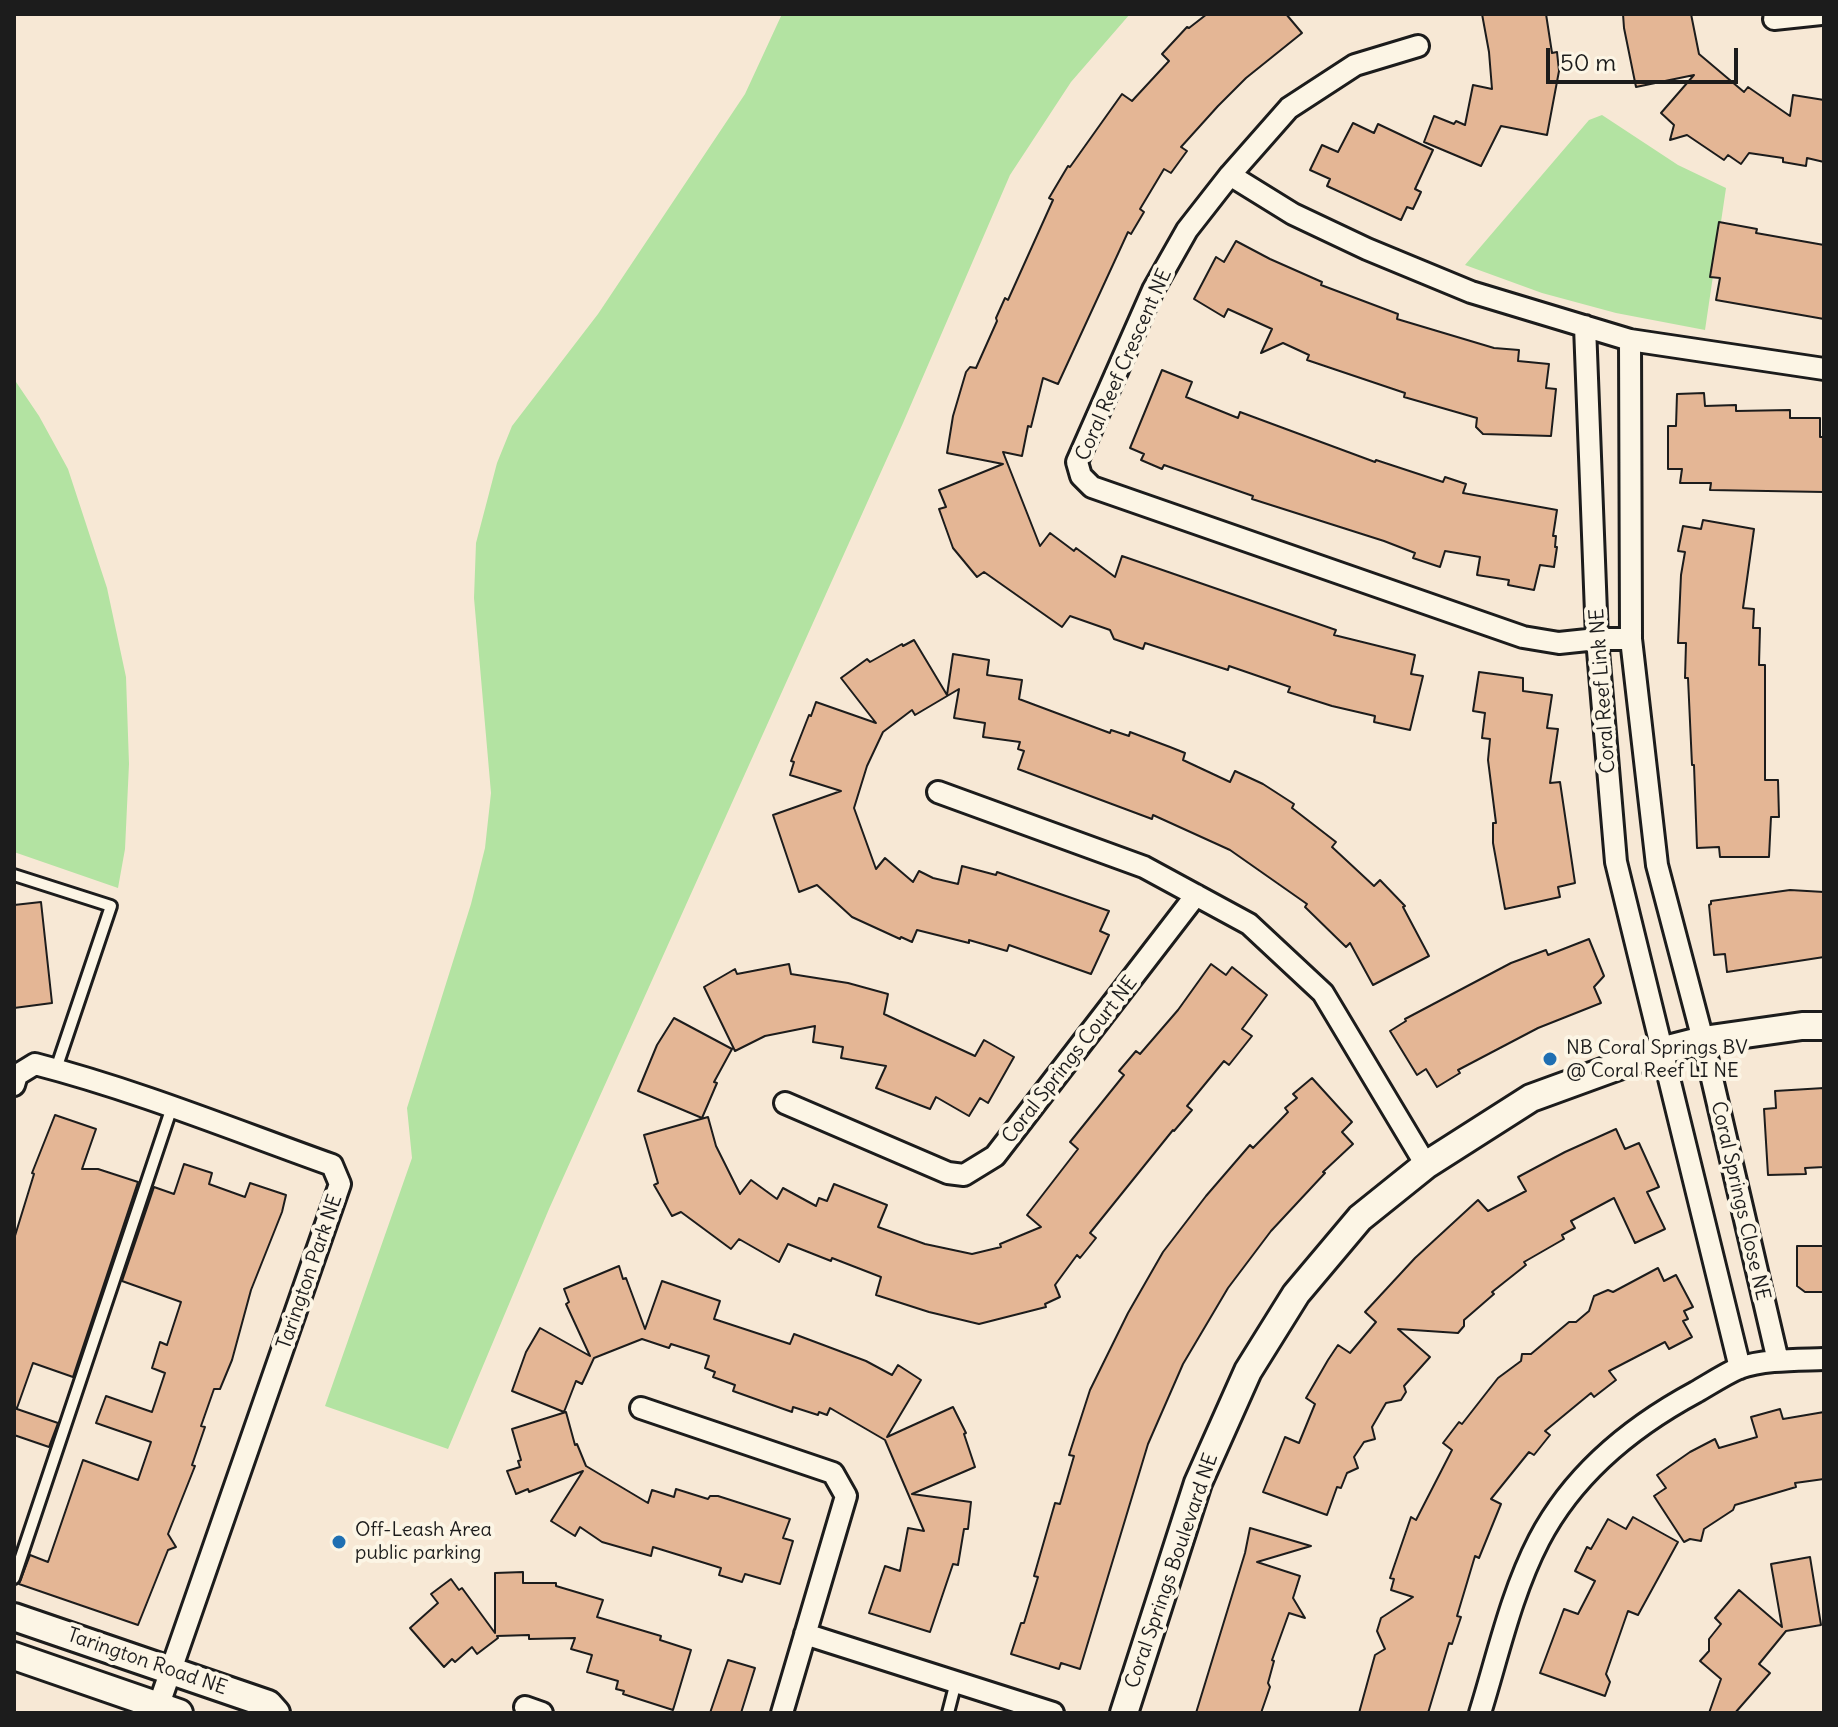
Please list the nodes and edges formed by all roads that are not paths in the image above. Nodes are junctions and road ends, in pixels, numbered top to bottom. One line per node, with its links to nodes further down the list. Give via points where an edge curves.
1 (1821, 14): 2 (street)
2 (1774, 19)
3 (1418, 46): 4 (street, Coral Reef Crescent NE, via 1355,65 1289,108)
4 (1230, 175): 5 (street, via 1293,214 1367,249 1471,292); 8 (street, Coral Reef Crescent NE, via 1187,230 1153,290 1077,462 1081,476 1092,487 1523,637 1559,643)
5 (1585, 326): 6 (street); 8 (street, Coral Reef Link NE)
6 (1630, 340): 7 (street); 9 (street, Coral Reef Link NE)
7 (1824, 369)
8 (1597, 639): 9 (street, Coral Reef Crescent NE); 15 (street, Coral Reef Link NE, via 1616,862)
9 (1631, 639): 14 (street, Coral Reef Link NE, via 1657,865)
10 (938, 792): 12 (street, via 1144,867)
11 (14, 875): 16 (lane, via 111,906)
12 (1196, 895): 18 (street, Coral Springs Court NE, via 995,1156 964,1175 948,1173); 20 (street, via 1249,924 1323,993)
13 (1824, 1026): 14 (street, Coral Springs Boulevard NE)
14 (1703, 1040): 15 (street, Coral Springs Boulevard NE); 22 (street, Coral Springs Close NE)
15 (1660, 1051): 20 (street, Coral Springs Boulevard NE, via 1531,1098); 23 (street, Coral Springs Close NE)
16 (56, 1069): 17 (street, Tarington Park NE, via 35,1064 17,1075); 19 (street, Tarington Park NE)
17 (14, 1085)
18 (785, 1103)
19 (172, 1107): 25 (lane); 29 (street, Tarington Park NE, via 332,1165 340,1184)
20 (1426, 1165): 36 (street, Coral Springs Boulevard NE, via 1360,1218 1296,1294 1248,1371 1198,1483)
21 (1824, 1359): 22 (street)
22 (1778, 1361): 23 (street)
23 (1740, 1368): 37 (street, via 1635,1430 1595,1463 1557,1509 1521,1579)
24 (641, 1408): 27 (street, via 833,1473 846,1496)
25 (14, 1578)
26 (14, 1617): 29 (street, Tarington Road NE)
27 (805, 1634): 30 (street); 33 (street)
28 (14, 1656): 31 (street, Tarington Road NE)
29 (172, 1671): 31 (street, Tarington Park NE); 32 (street, Tarington Road NE, via 268,1704)
30 (956, 1682): 34 (lane); 35 (street)
31 (165, 1711)
32 (276, 1713)
33 (782, 1713)
34 (948, 1713)
35 (1053, 1713)
36 (1124, 1713)
37 (1480, 1713)

